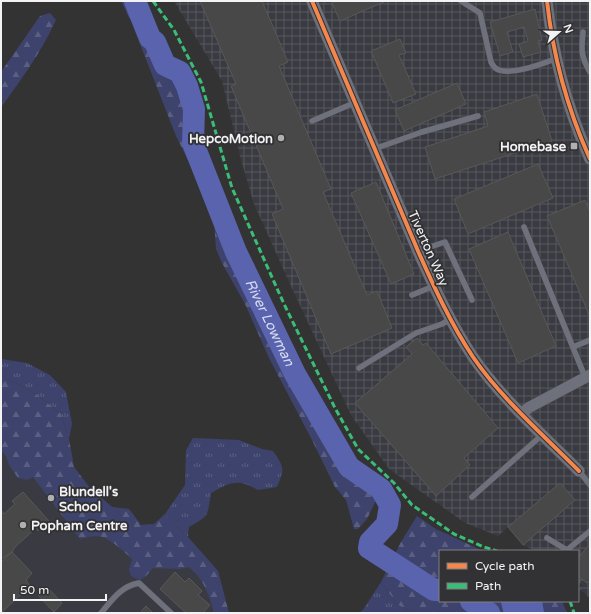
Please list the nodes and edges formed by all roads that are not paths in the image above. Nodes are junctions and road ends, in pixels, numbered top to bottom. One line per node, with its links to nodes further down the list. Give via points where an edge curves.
1 (312, 1): 8 (street, Tiverton Way)
2 (461, 1): 4 (lane)
3 (546, 1): 6 (street)
4 (468, 3): 6 (lane, via 480,13 491,62 498,70 520,70)
5 (583, 32): 7 (lane, via 581,50)
6 (556, 59): 12 (street, via 573,119)
7 (590, 72)
8 (354, 103): 10 (lane); 11 (street, Tiverton Way)
9 (478, 116): 11 (lane)
10 (312, 121)
11 (374, 149): 14 (street, Tiverton Way)
12 (590, 159)
13 (524, 227): 20 (lane)
14 (418, 251): 15 (street, Tiverton Way); 17 (lane, via 445,242)
15 (434, 286): 16 (lane); 18 (street, Tiverton Way)
16 (412, 295)
17 (472, 300)
18 (452, 319): 21 (lane, via 416,333); 23 (street, Tiverton Way, via 474,358)
19 (590, 340): 20 (lane)
20 (573, 347): 22 (lane)
21 (359, 368)
22 (588, 376): 23 (street, via 528,408)
23 (522, 414): 24 (street, Tiverton Way)
24 (542, 435): 25 (street, Tiverton Way); 27 (lane)
25 (579, 471): 26 (lane)
26 (590, 485)
27 (472, 497)
28 (590, 531): 29 (lane, via 567,550)
29 (547, 538)
30 (101, 613): 31 (lane, via 121,590 139,583)
31 (171, 613)

